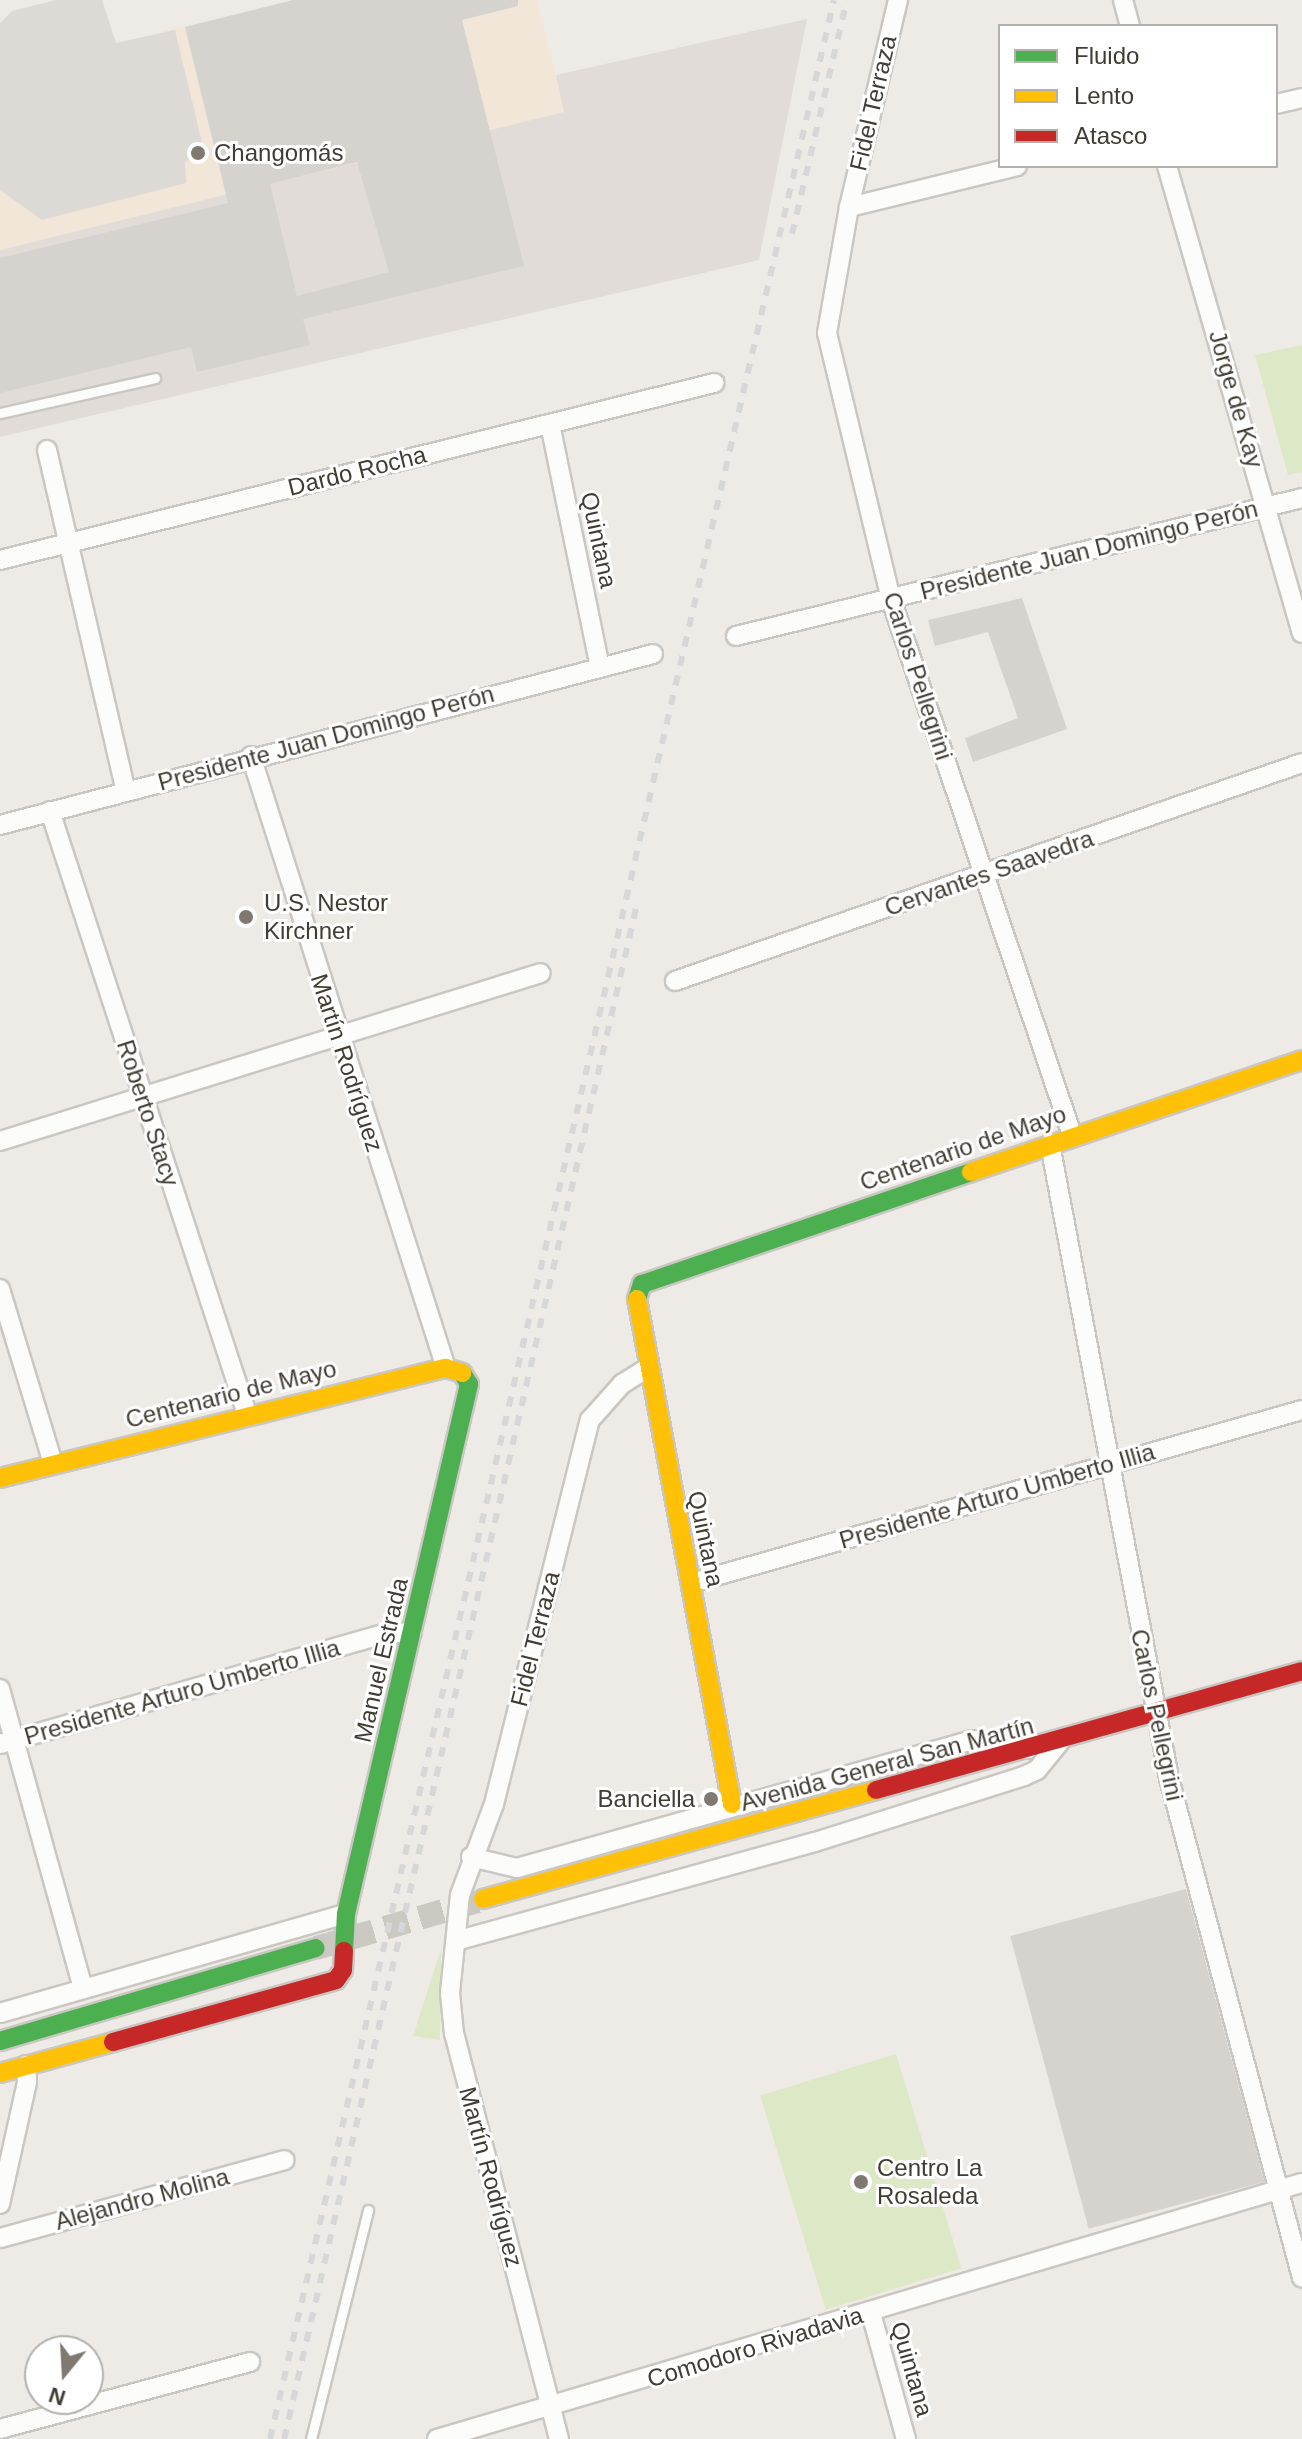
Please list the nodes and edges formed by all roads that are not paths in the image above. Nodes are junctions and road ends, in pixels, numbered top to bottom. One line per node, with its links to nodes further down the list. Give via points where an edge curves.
1 (898, 0): 8 (street, Fidel Terraza)
2 (1123, 0): 3 (street)
3 (1129, 24)
4 (1302, 98): 5 (street)
5 (1278, 104)
6 (1009, 168): 8 (street)
7 (1168, 168): 15 (street, Jorge de Kay)
8 (849, 207): 18 (street, Carlos Pellegrini, via 827,333)
9 (155, 378): 11 (lane)
10 (714, 383): 12 (street, Dardo Rocha)
11 (0, 413)
12 (550, 424): 16 (street, Dardo Rocha); 22 (street, Quintana)
13 (47, 450): 16 (street)
14 (1302, 498): 15 (street, Presidente Juan Domingo Perón)
15 (1267, 506): 18 (street, Presidente Juan Domingo Perón); 19 (street, Jorge de Kay)
16 (67, 543): 17 (street, Dardo Rocha); 25 (street)
17 (0, 560)
18 (891, 599): 20 (street, Presidente Juan Domingo Perón); 28 (street, Carlos Pellegrini)
19 (1302, 633)
20 (736, 636)
21 (653, 654): 22 (street, Presidente Juan Domingo Perón)
22 (600, 667): 23 (street, Presidente Juan Domingo Perón)
23 (251, 756): 25 (street, Presidente Juan Domingo Perón); 31 (street, Martín Rodríguez)
24 (1302, 763): 28 (street, Cervantes Saavedra)
25 (126, 791): 26 (street, Presidente Juan Domingo Perón)
26 (50, 811): 27 (street, Presidente Juan Domingo Perón); 33 (street, Roberto Stacy)
27 (0, 825)
28 (987, 875): 30 (street, Cervantes Saavedra); 34 (street, Carlos Pellegrini)
29 (541, 973): 31 (street)
30 (675, 981)
31 (336, 1034): 33 (street); 39 (street, Martín Rodríguez)
32 (1302, 1060): 34 (street, Centenario de Mayo)
33 (143, 1095): 35 (street); 42 (street, Roberto Stacy)
34 (1072, 1135): 36 (street, Centenario de Mayo)
35 (0, 1141)
36 (1050, 1144): 37 (street, Centenario de Mayo); 44 (street, Carlos Pellegrini)
37 (642, 1284): 40 (street, Quintana, via 635,1304)
38 (0, 1289): 43 (street)
39 (446, 1368): 42 (street, Centenario de Mayo); 47 (street, Manuel Estrada, via 463,1373 469,1384)
40 (638, 1373): 46 (street, Quintana); 55 (street, Fidel Terraza, via 590,1420 494,1804)
41 (1302, 1410): 44 (street, Presidente Arturo Umberto Illia)
42 (247, 1414): 43 (street, Centenario de Mayo)
43 (53, 1463): 45 (street, Centenario de Mayo)
44 (1107, 1464): 46 (street, Presidente Arturo Umberto Illia); 50 (street, Carlos Pellegrini)
45 (0, 1478)
46 (691, 1583): 54 (street, Quintana)
47 (412, 1632): 51 (street, Presidente Arturo Umberto Illia, via 384,1634); 58 (street, Manuel Estrada)
48 (1302, 1671): 50 (street, Avenida General San Martín)
49 (0, 1689): 51 (street)
50 (1155, 1713): 52 (street, Avenida General San Martín); 68 (street, Carlos Pellegrini)
51 (8, 1742): 61 (street)
52 (1060, 1742): 53 (street, Avenida General San Martín); 59 (street, via 1037,1770 1024,1776 815,1842)
53 (1030, 1749): 54 (street, via 1000,1740 972,1740); 56 (street, Avenida General San Martín)
54 (732, 1804): 55 (street, via 517,1868)
55 (471, 1857): 57 (street, Fidel Terraza)
56 (483, 1899)
57 (458, 1913): 59 (street, Martín Rodríguez)
58 (346, 1914): 61 (street); 64 (street, Manuel Estrada, via 343,1970 336,1980)
59 (459, 1940): 75 (street, Martín Rodríguez, via 450,1993 454,2034)
60 (316, 1948): 63 (street)
61 (83, 1989): 62 (street)
62 (0, 2013)
63 (0, 2041)
64 (26, 2065): 65 (street); 69 (street, via 27,2082)
65 (0, 2073)
66 (285, 2160): 71 (street, Alejandro Molina)
67 (1302, 2183): 68 (street, Comodoro Rivadavia)
68 (1279, 2190): 72 (street, Carlos Pellegrini); 73 (street, Comodoro Rivadavia)
69 (0, 2204)
70 (368, 2210): 77 (lane)
71 (0, 2238)
72 (1302, 2278)
73 (871, 2313): 75 (street, Comodoro Rivadavia); 80 (street, Quintana)
74 (250, 2362): 76 (street)
75 (551, 2408): 78 (street, Comodoro Rivadavia); 79 (street, Martín Rodríguez)
76 (0, 2429)
77 (311, 2439)
78 (437, 2439)
79 (559, 2439)
80 (906, 2439)

